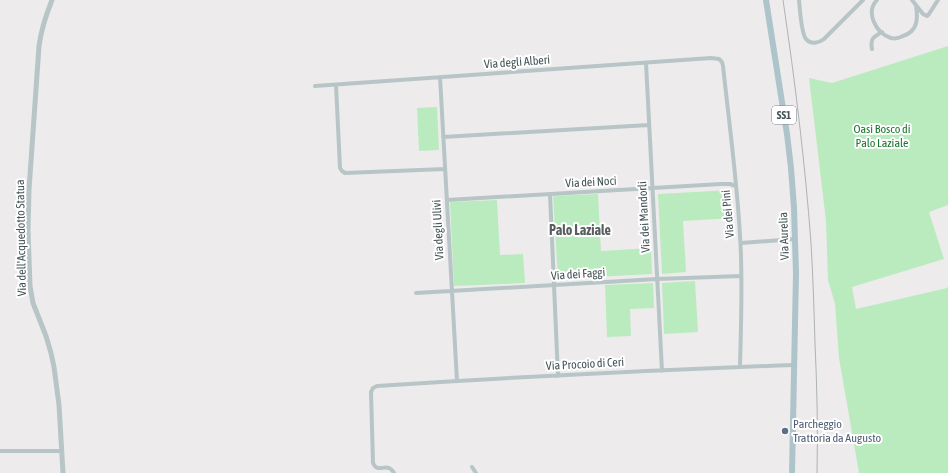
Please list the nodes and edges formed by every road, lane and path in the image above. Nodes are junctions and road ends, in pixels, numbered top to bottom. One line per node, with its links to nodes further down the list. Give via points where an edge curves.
1 (52, 0): 36 (street, Via dell'Acquedotto Statua, via 40,40 30,165 28,230 32,299 52,358)
2 (766, 0): 23 (main road, Via Aurelia / SS1, via 788,146)
3 (799, 0): 4 (street, via 802,27 805,36 813,43 820,42 826,37)
4 (863, 0)
5 (877, 0): 9 (street, via 873,6 872,16 875,25)
6 (912, 0): 8 (street)
7 (938, 0): 8 (street, via 927,16)
8 (916, 5): 9 (street, via 916,26 911,32 895,38)
9 (882, 32): 10 (street, via 873,38)
10 (872, 50)
11 (721, 60): 12 (street, Via degli Alberi, via 711,58); 19 (street, Via dei Pini)
12 (646, 63): 13 (street, Via degli Alberi); 16 (street, Via dei Mandorli)
13 (440, 77): 14 (street, Via degli Alberi); 17 (street, Via degli Ulivi)
14 (336, 85): 15 (street, Via degli Alberi); 18 (street, via 342,172)
15 (314, 86)
16 (649, 125): 17 (street); 20 (street, Via dei Mandorli)
17 (444, 137): 18 (street, Via degli Ulivi)
18 (445, 169): 22 (street, Via degli Ulivi)
19 (736, 186): 20 (street, Via dei Noci, via 721,184); 24 (street, Via dei Pini)
20 (652, 188): 21 (street, Via dei Noci); 26 (street, Via dei Mandorli)
21 (550, 194): 22 (street, Via dei Noci); 27 (street)
22 (447, 200): 28 (street, Via degli Ulivi)
23 (795, 239): 24 (street); 30 (main road, Via Aurelia / SS1)
24 (741, 243): 25 (street, Via dei Pini)
25 (741, 276): 26 (street, Via dei Faggi); 31 (street, Via dei Pini)
26 (657, 279): 27 (street, Via dei Faggi); 32 (street, Via dei Mandorli)
27 (554, 285): 28 (street, Via dei Faggi); 33 (street)
28 (452, 291): 29 (street, Via dei Faggi); 34 (street, Via degli Ulivi)
29 (416, 293)
30 (794, 365): 31 (street, Via Procoio di Ceri); 38 (main road, Via Aurelia / SS1)
31 (740, 367): 32 (street, Via Procoio di Ceri)
32 (662, 371): 33 (street, Via Procoio di Ceri)
33 (558, 376): 34 (street, Via Procoio di Ceri)
34 (457, 381): 40 (street, Via Procoio di Ceri, via 373,388 373,464 375,467 389,468)
35 (0, 451): 36 (street)
36 (62, 451): 39 (street, Via dell'Acquedotto Statua)
37 (472, 467): 41 (street)
38 (793, 471)
39 (63, 473)
40 (394, 473)
41 (476, 473)

